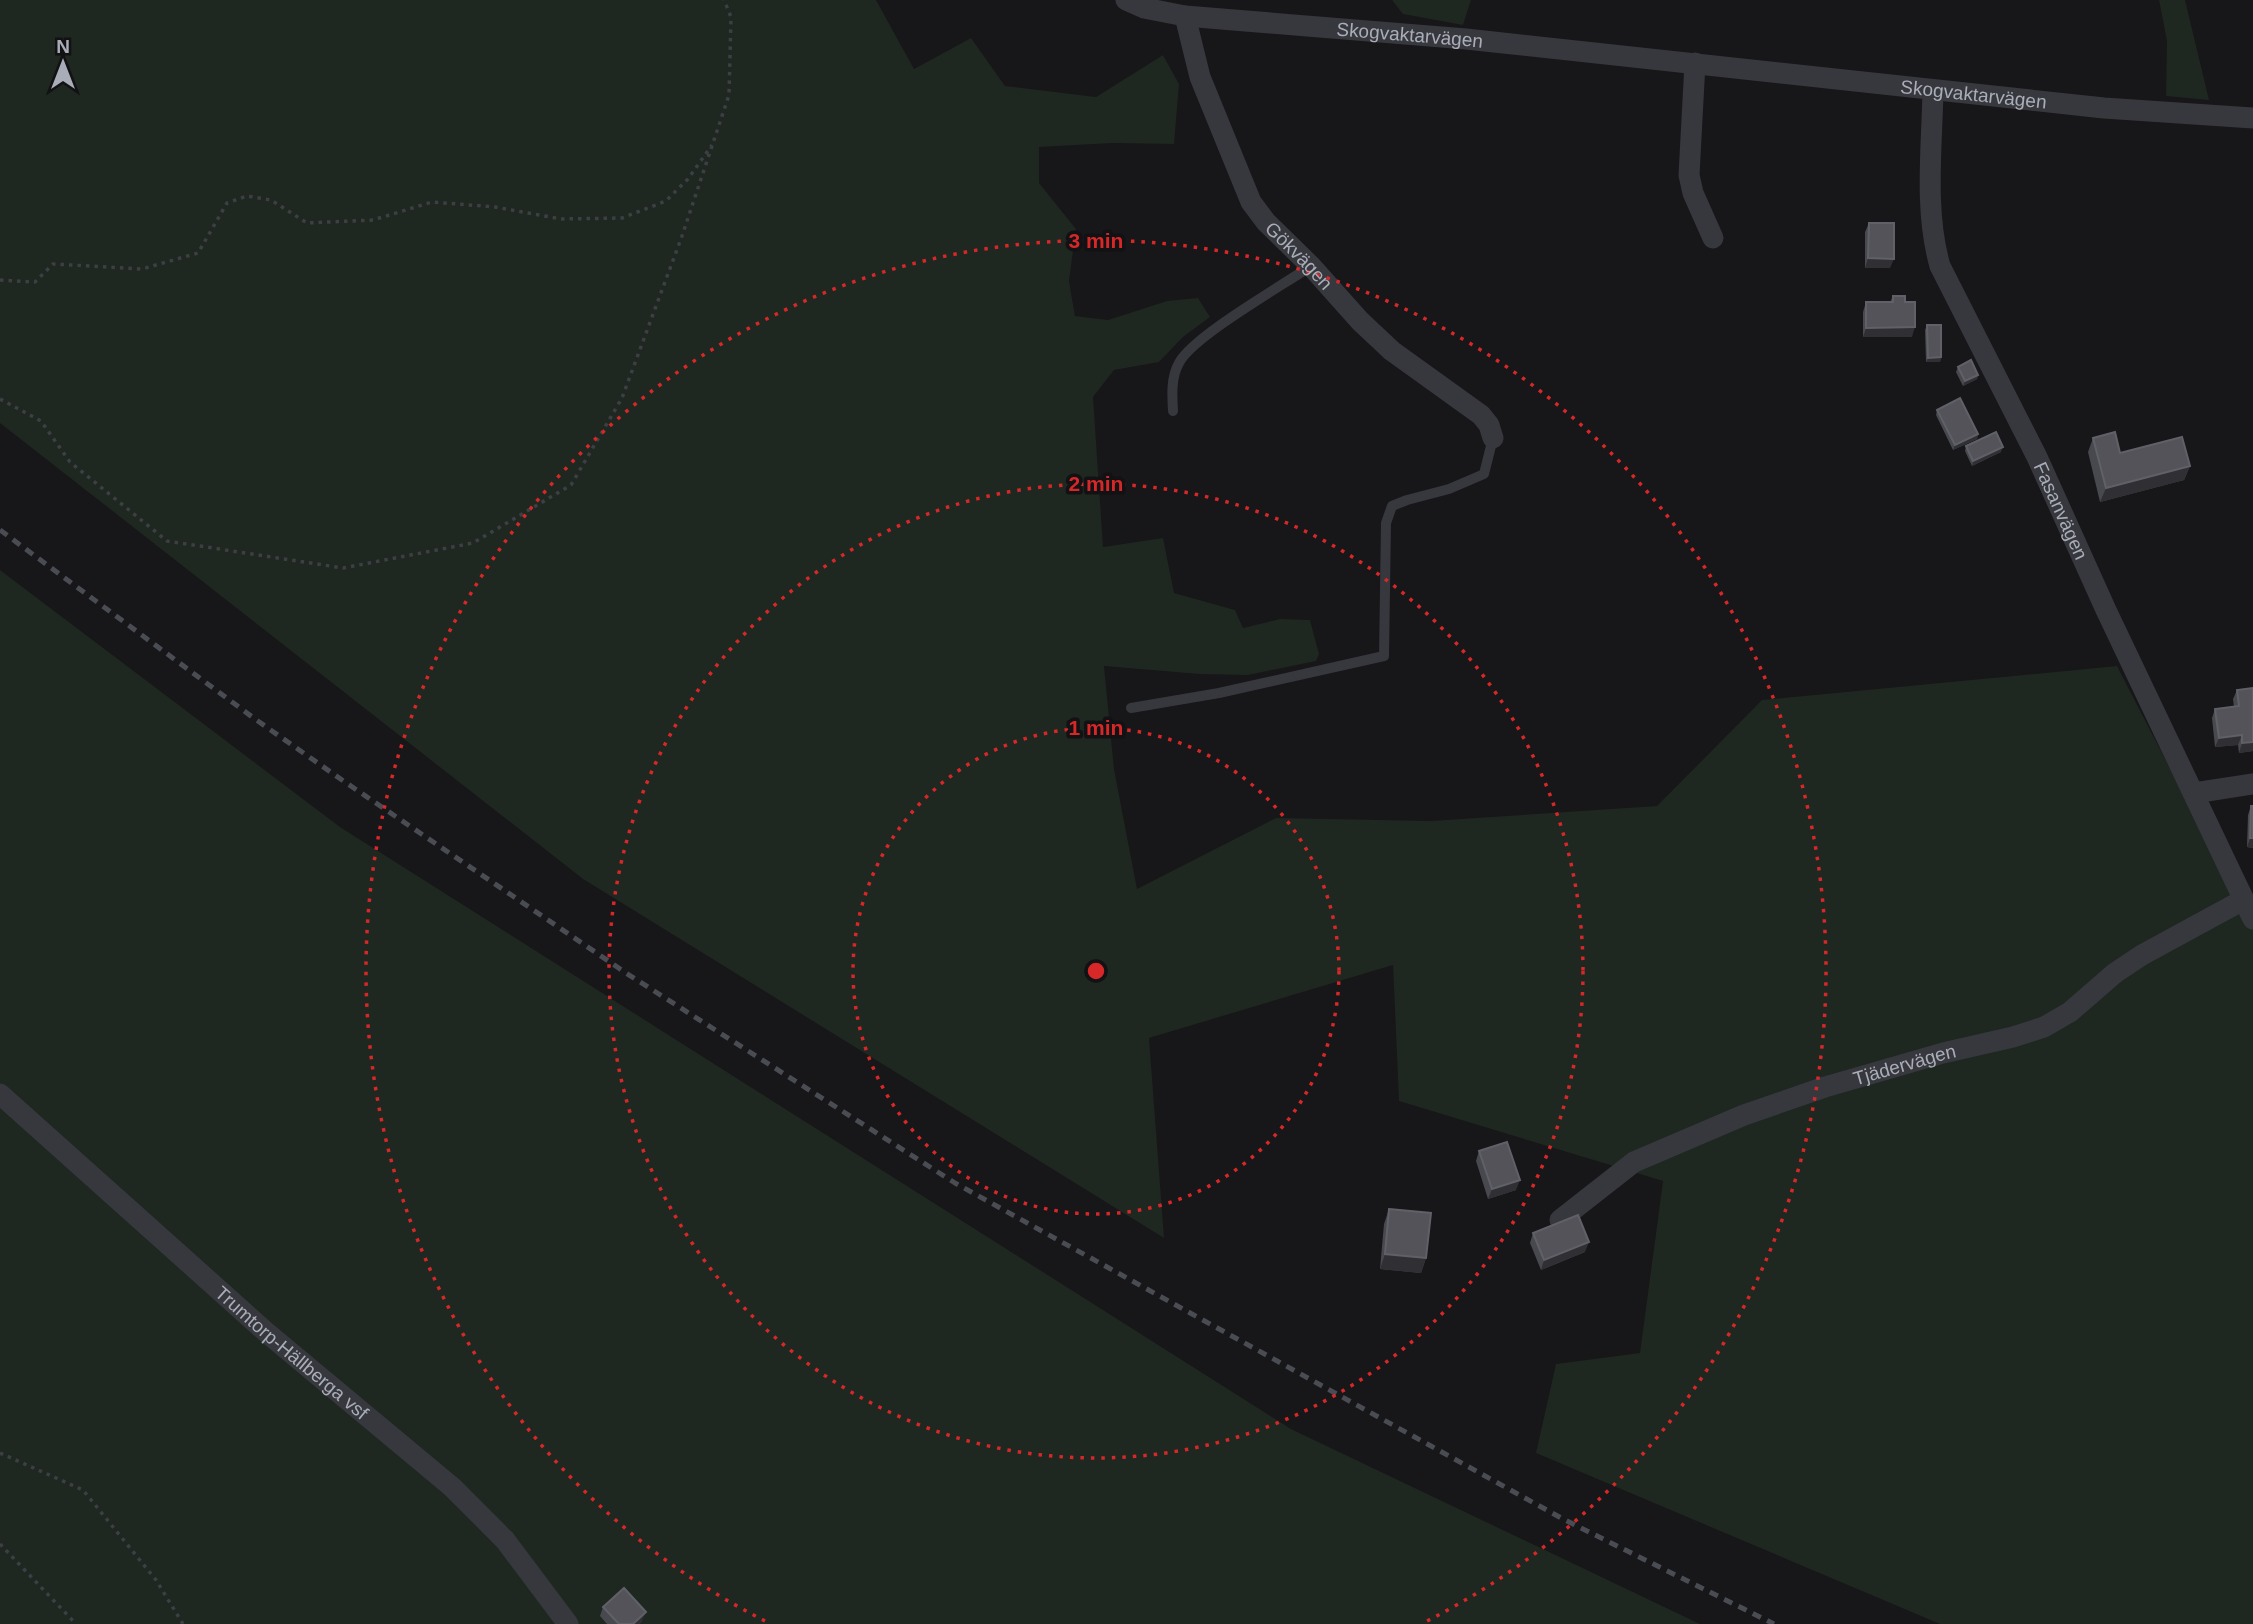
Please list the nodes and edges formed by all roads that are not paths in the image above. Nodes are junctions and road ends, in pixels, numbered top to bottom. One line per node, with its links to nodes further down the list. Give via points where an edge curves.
1 (1126, 0): 2 (street, Skogvaktarvägen)
2 (1185, 16): 3 (street, Skogvaktarvägen); 7 (street, Gökvägen, via 1200,77 1251,202)
3 (1695, 63): 4 (street, Skogvaktarvägen); 6 (street, via 1689,175)
4 (1933, 90): 5 (street, Skogvaktarvägen); 12 (street, Fasanvägen, via 1931,217 1940,266 2037,457)
5 (2253, 118)
6 (1713, 238)
7 (1311, 266): 8 (lane, via 1192,345 1177,365); 9 (street, Gökvägen, via 1391,351 1481,415)
8 (1172, 411)
9 (1493, 438): 10 (lane, via 1484,474 1392,506 1386,523 1384,656)
10 (1131, 708)
11 (2253, 784): 12 (street)
12 (2194, 793): 13 (street, Fasanvägen)
13 (2248, 909): 15 (street, Tjädervägen, via 2142,955 2070,1012 2043,1027 1838,1083 1744,1115 1634,1162)
14 (0, 1094): 16 (street, Trumtorp-Hällberga vsf, via 266,1332 452,1487 505,1540)
15 (1560, 1220)
16 (568, 1624)

